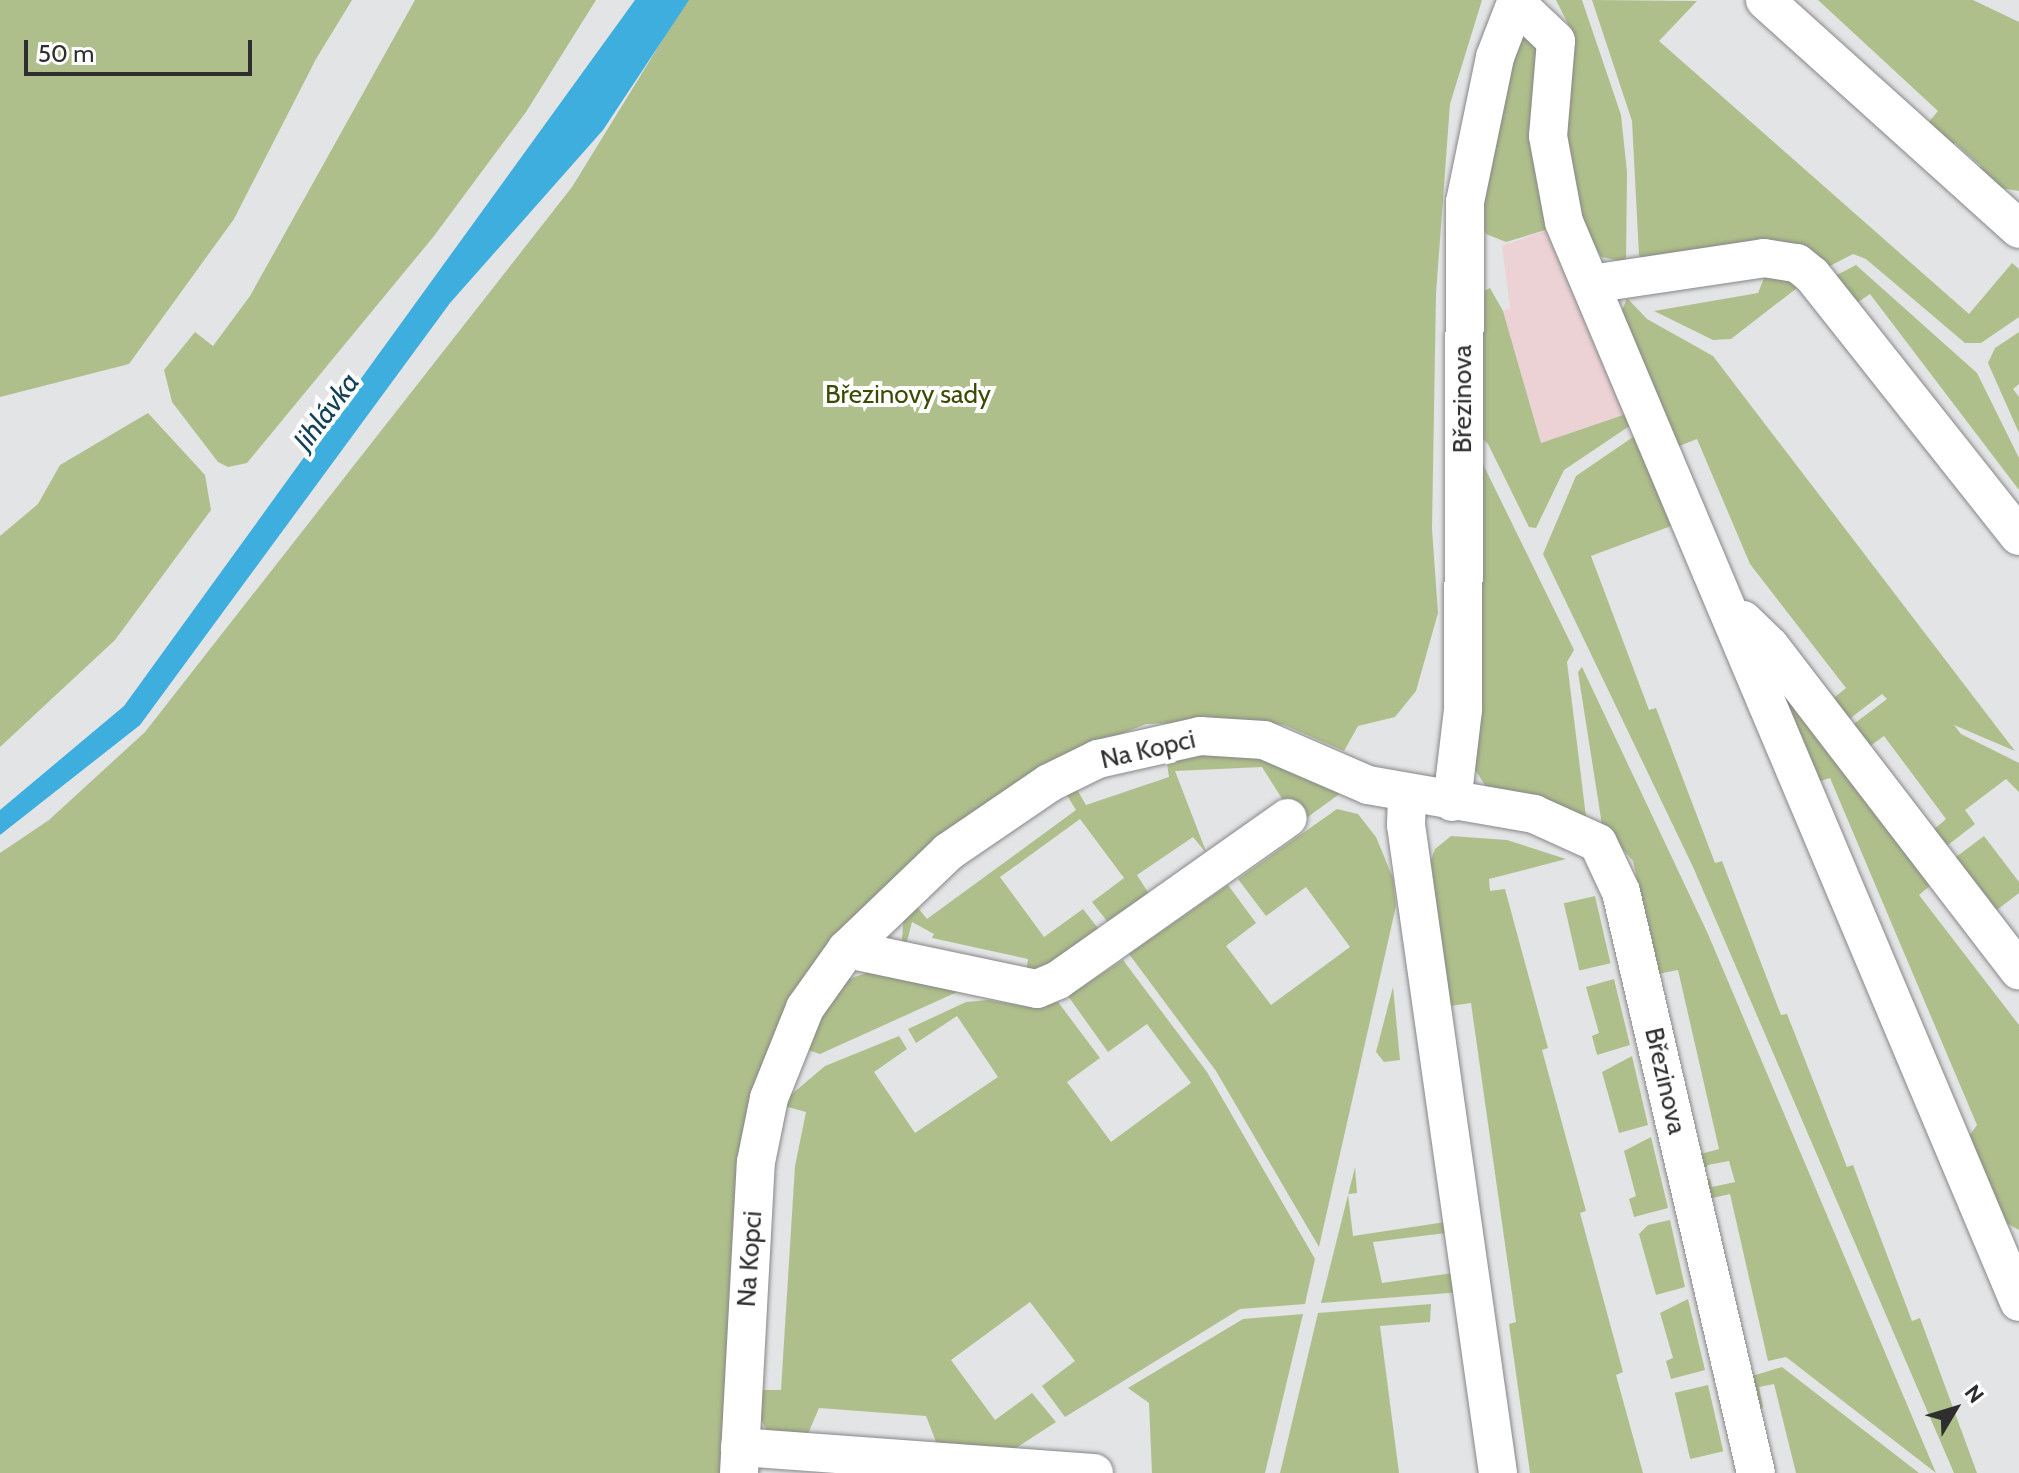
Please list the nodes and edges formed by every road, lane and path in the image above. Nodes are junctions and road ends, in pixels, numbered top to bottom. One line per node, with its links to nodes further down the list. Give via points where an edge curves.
1 (1765, 0): 3 (street)
2 (1516, 1): 4 (street, Březinova, via 1556,41 1548,136 1551,171 1564,222); 8 (street, Březinova, via 1495,57 1465,202 1463,710)
3 (2019, 229)
4 (1591, 284): 5 (street, via 1764,258 1797,263 1812,275); 6 (street, Březinova)
5 (2019, 536)
6 (1729, 607): 11 (street, Březinova, via 1770,646); 12 (street, Březinova)
7 (1407, 796): 8 (street, Březinova); 10 (street, Na Kopci, via 1264,740 1200,736 1144,746 1098,759 1049,783 948,852); 16 (street, via 1406,825)
8 (1452, 802): 17 (street, Březinova, via 1534,814 1573,829 1598,843 1614,868)
9 (1288, 818): 10 (street, via 1058,980 1037,989)
10 (847, 949): 14 (street, Na Kopci, via 805,1008 769,1098 756,1162)
11 (2019, 970)
12 (2007, 1246): 13 (street, Březinova)
13 (2019, 1302)
14 (739, 1460): 15 (street, Na Kopci)
15 (1094, 1473)
16 (1498, 1473)
17 (1756, 1473)

